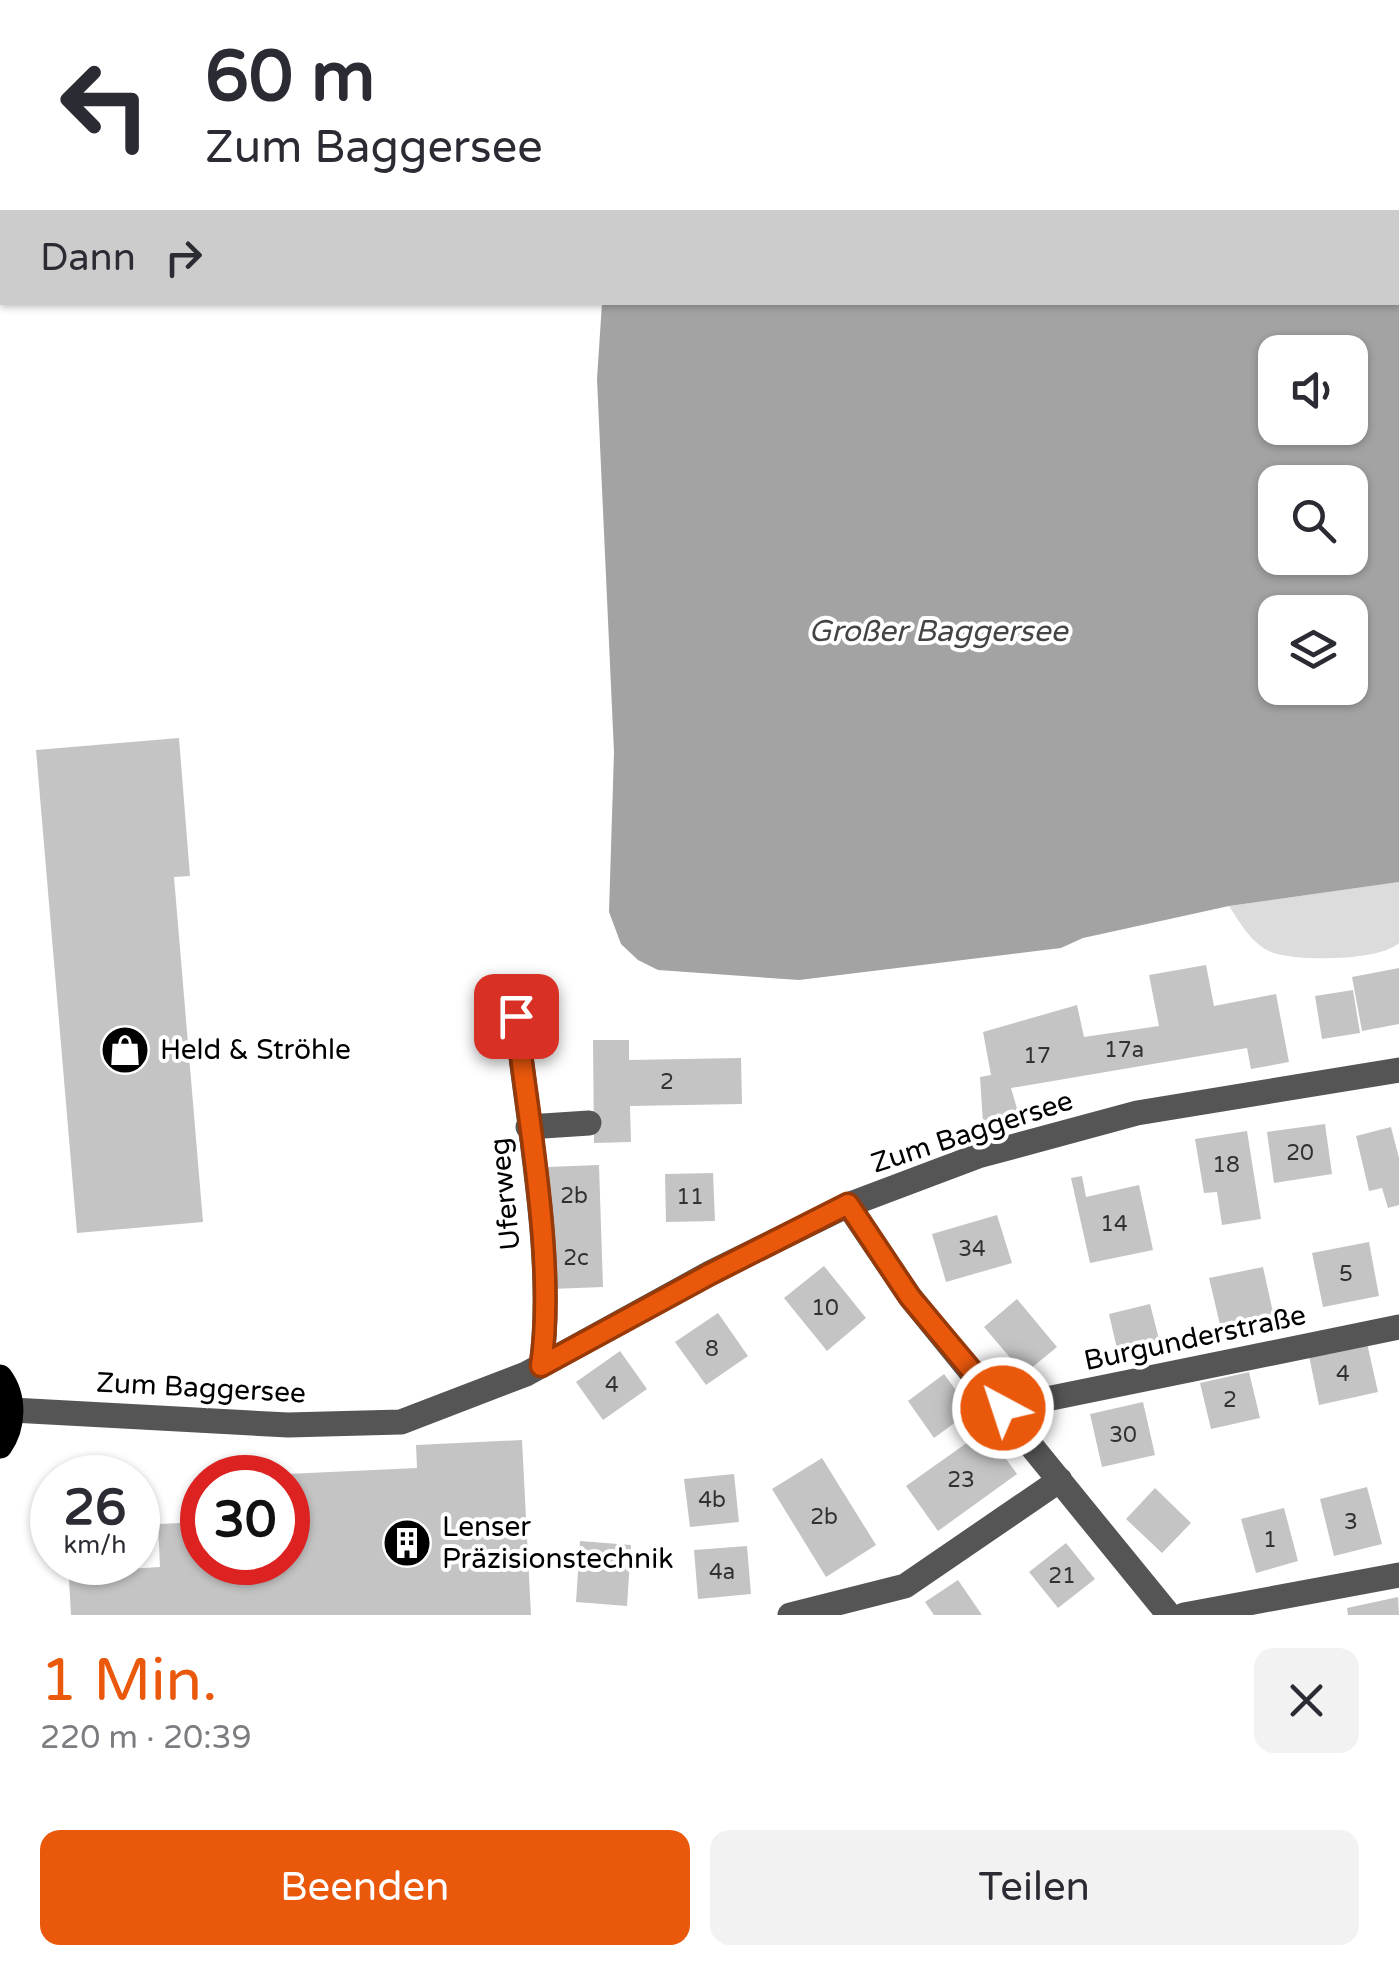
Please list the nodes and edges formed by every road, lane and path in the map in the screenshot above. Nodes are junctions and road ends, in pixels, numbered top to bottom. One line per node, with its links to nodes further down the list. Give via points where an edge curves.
1 (516, 1016): 4 (street, Uferweg)
2 (1399, 1070): 5 (street, Zum Baggersee, via 1137,1113 978,1156)
3 (589, 1123): 4 (street)
4 (528, 1127): 7 (street, Uferweg, via 542,1247)
5 (848, 1204): 7 (street, Zum Baggersee); 9 (street, via 910,1297)
6 (1399, 1327): 9 (street, Burgunderstraße)
7 (541, 1366): 10 (street, Zum Baggersee, via 400,1422 288,1425)
8 (0, 1376): 10 (main road)
9 (1003, 1408): 12 (street)
10 (12, 1410): 11 (main road)
11 (0, 1446)
12 (1060, 1480): 14 (street, via 905,1586); 15 (street)
13 (1399, 1575): 16 (street)
14 (790, 1615)
15 (1169, 1615)
16 (1184, 1615)

